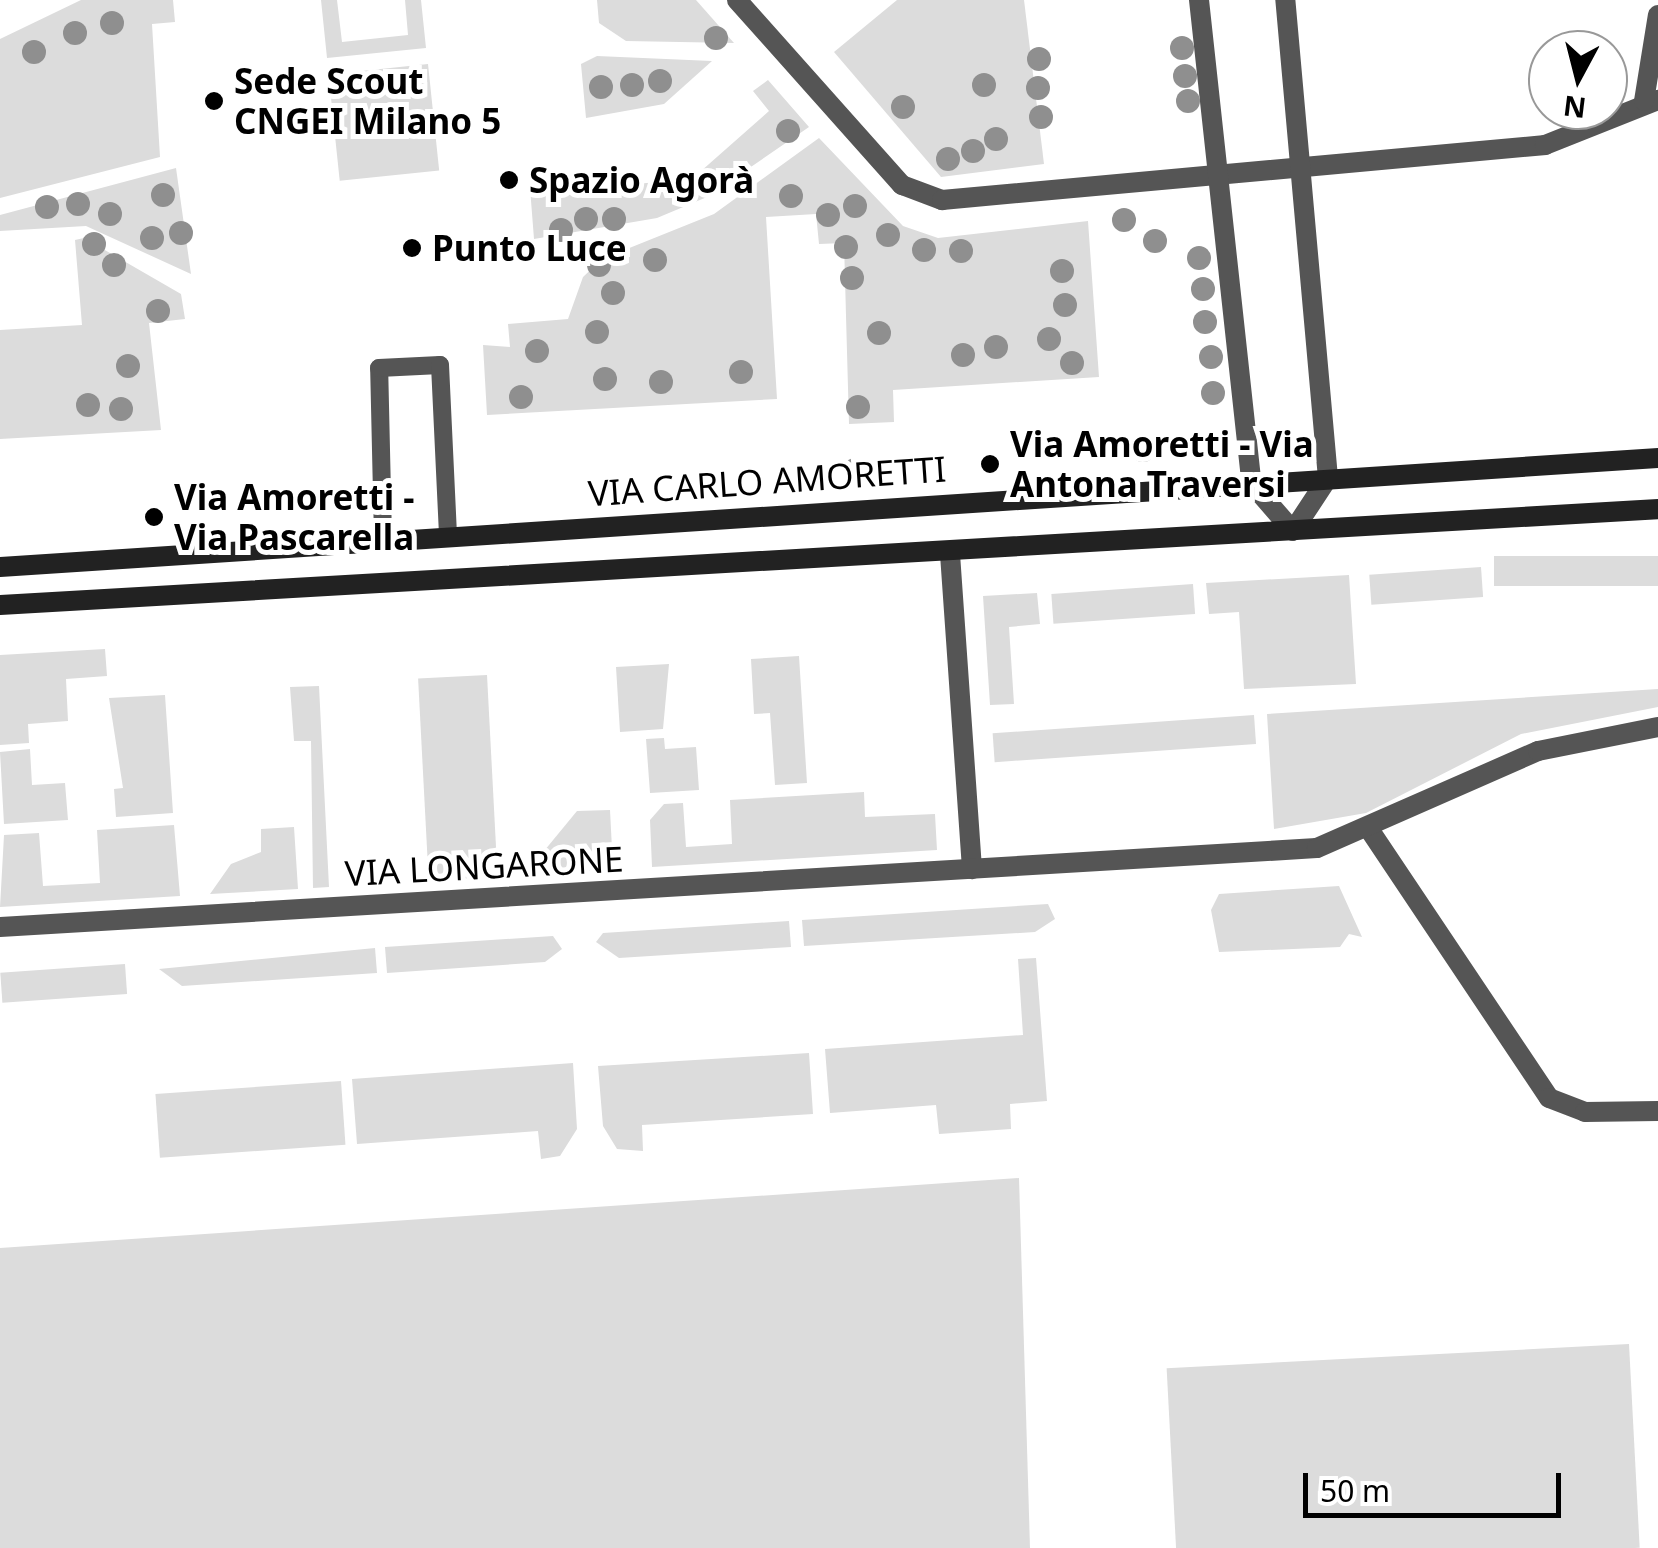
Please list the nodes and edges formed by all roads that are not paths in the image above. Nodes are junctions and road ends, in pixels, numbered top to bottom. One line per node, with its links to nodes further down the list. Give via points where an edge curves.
1 (737, 0): 7 (street, via 902,184 923,195 974,200)
2 (1199, 0): 7 (street)
3 (1285, 0): 6 (street)
4 (1658, 14): 5 (street)
5 (1651, 101): 6 (street, via 1604,126 1545,144)
6 (1299, 168): 7 (street); 9 (street)
7 (1220, 176): 10 (street)
8 (1658, 458): 9 (street, VIA CARLO AMORETTI)
9 (1328, 478): 10 (street, VIA CARLO AMORETTI); 12 (street)
10 (1252, 484): 12 (street); 13 (street, VIA CARLO AMORETTI)
11 (1658, 510): 12 (street)
12 (1292, 532): 15 (street)
13 (448, 534): 14 (street, VIA CARLO AMORETTI); 14 (lane, via 440,365 379,368)
14 (383, 538): 16 (street, VIA CARLO AMORETTI)
15 (950, 554): 17 (street); 20 (street)
16 (0, 567)
17 (0, 605)
18 (1658, 727): 19 (street, VIA LONGARONE, via 1538,751)
19 (1371, 832): 20 (street, VIA LONGARONE, via 1317,848); 22 (street, via 1549,1098 1585,1112)
20 (972, 869): 21 (street, VIA LONGARONE)
21 (0, 927)
22 (1658, 1111)

